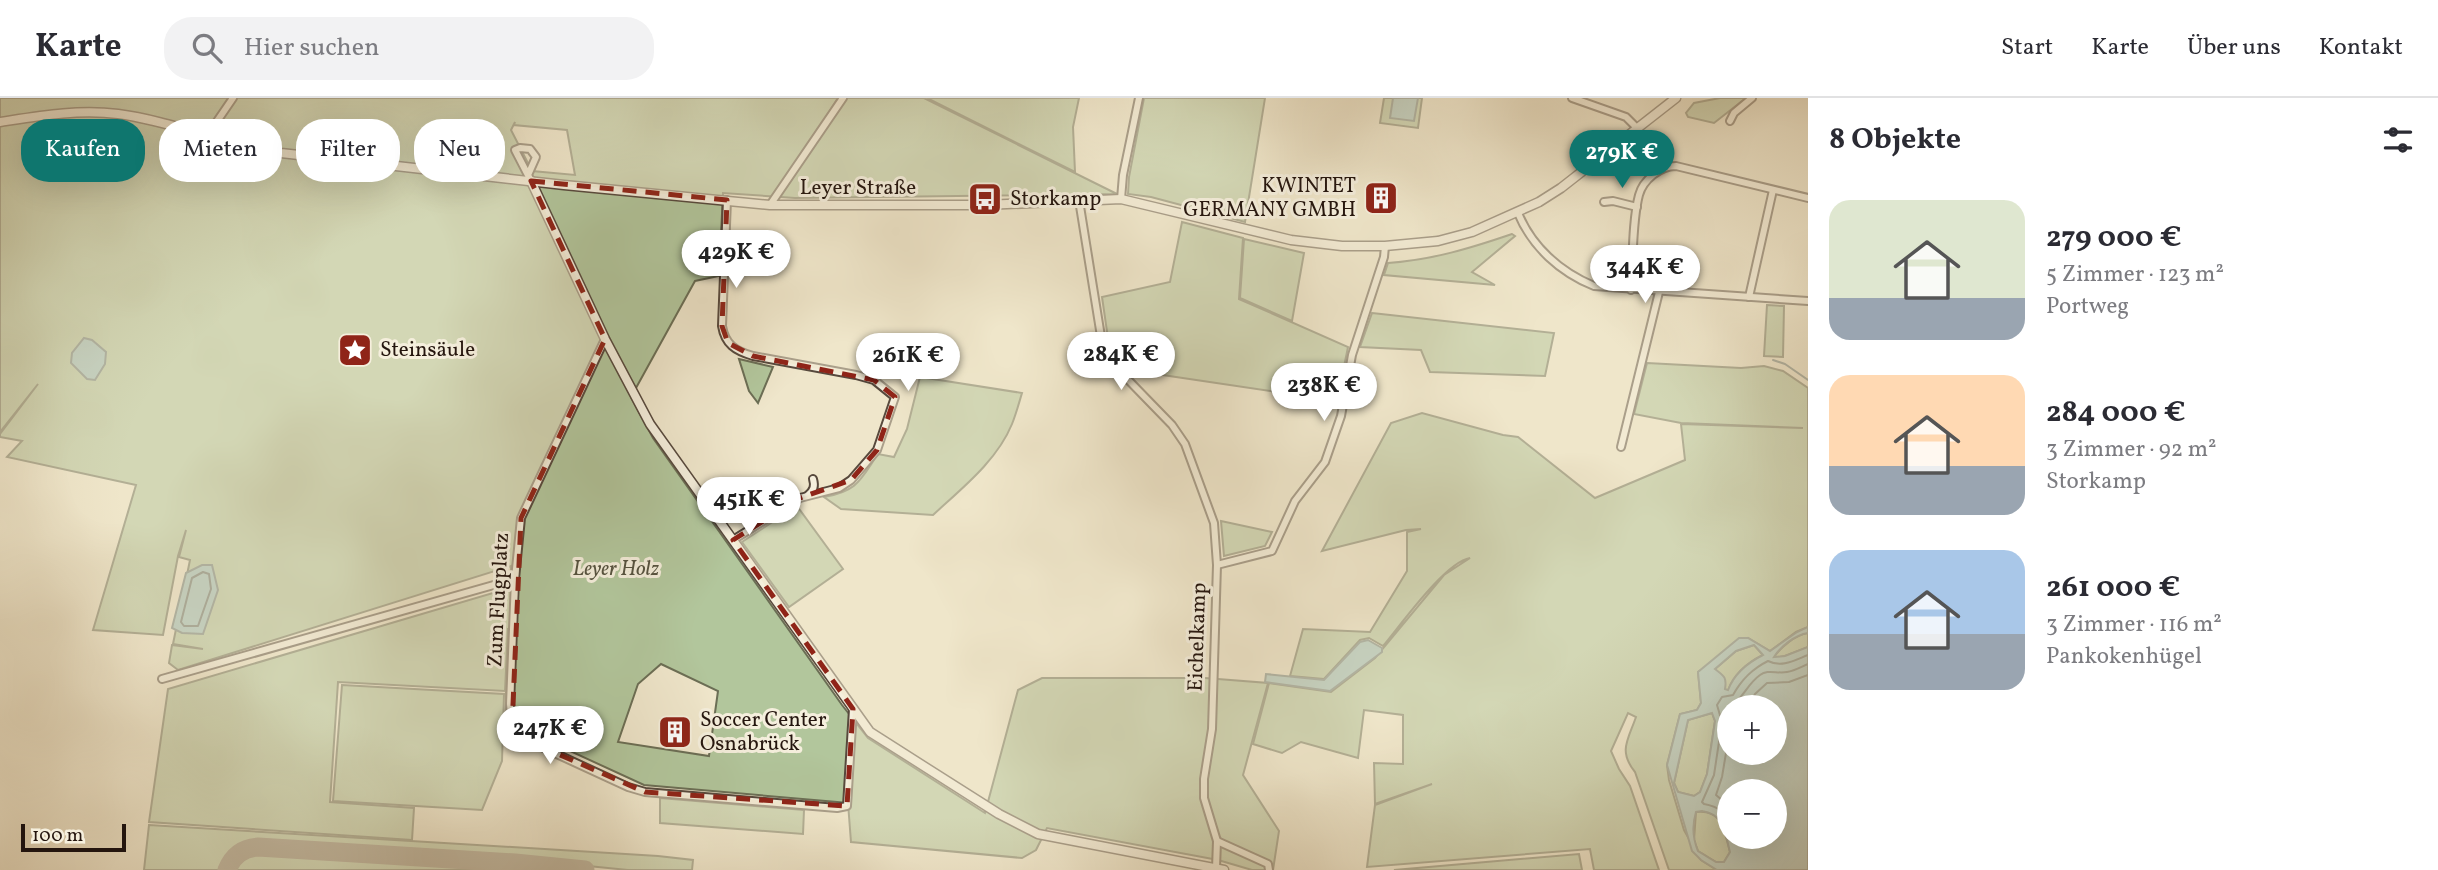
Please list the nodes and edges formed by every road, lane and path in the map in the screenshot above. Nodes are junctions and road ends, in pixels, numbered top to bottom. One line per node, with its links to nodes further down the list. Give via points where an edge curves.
1 (233, 98): 7 (street)
2 (843, 98): 18 (street)
3 (1139, 98): 14 (street)
4 (1572, 98): 10 (street, via 1626,117)
5 (1676, 98): 10 (street, Leyer Straße)
6 (1752, 98): 8 (street)
7 (218, 119)
8 (1730, 121)
9 (0, 122): 11 (street, Leyer Straße, via 76,113 118,114 281,153)
10 (1638, 129): 20 (street, Leyer Straße, via 1561,188)
11 (529, 178): 15 (street, Leyer Straße); 26 (street)
12 (1773, 190): 13 (street); 19 (street, via 1667,166 1646,181); 24 (street)
13 (1808, 198)
14 (1121, 199): 16 (street, Leyer Straße); 21 (street, Leyer Straße, via 1291,240)
15 (727, 200): 18 (street, Leyer Straße); 29 (street, via 722,326 728,343 753,356 874,380 895,397 877,450 859,471 839,488)
16 (1079, 200): 18 (street, Leyer Straße); 31 (street, via 1104,355 1185,444 1214,523)
17 (1604, 202): 19 (street)
18 (770, 205)
19 (1637, 207): 22 (street)
20 (1518, 213): 21 (street, Leyer Straße, via 1438,241); 22 (street, via 1529,237 1571,275 1594,286)
21 (1385, 246): 31 (street, Eichelkamp, via 1325,463 1295,501 1272,551)
22 (1631, 290): 23 (street)
23 (1659, 292): 24 (street); 27 (street)
24 (1749, 298): 25 (street)
25 (1808, 301)
26 (605, 339): 30 (street, via 650,425); 32 (street, Zum Flugplatz, via 521,518)
27 (1620, 447)
28 (813, 479): 29 (street)
29 (807, 496): 30 (street)
30 (733, 540): 34 (street)
31 (1217, 565): 35 (street, Eichelkamp, via 1212,729 1204,779 1204,798)
32 (515, 579): 33 (street); 34 (street, Zum Flugplatz, via 512,728 524,739 628,787 847,806)
33 (162, 679)
34 (853, 709): 36 (street, via 870,732 1038,834)
35 (1217, 841): 36 (street, Eichelkamp); 37 (street)
36 (1220, 869)
37 (1269, 869)

